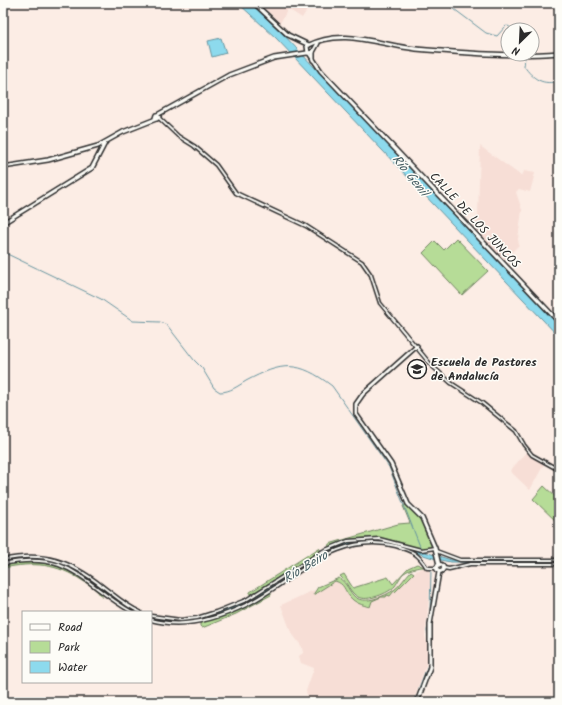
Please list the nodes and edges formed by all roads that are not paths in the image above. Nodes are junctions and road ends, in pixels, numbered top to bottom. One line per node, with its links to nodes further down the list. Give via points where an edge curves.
1 (254, 3): 3 (street, via 288,35)
2 (319, 41): 3 (street); 4 (street); 8 (street, via 350,36 414,48)
3 (308, 46): 4 (street); 5 (street); 7 (street, CALLE DE LOS JUNCOS)
4 (314, 48): 6 (street)
5 (302, 52): 7 (street); 12 (street, via 289,57 274,58 229,75)
6 (313, 52): 7 (street); 11 (street)
7 (308, 53): 11 (street, CALLE DE LOS JUNCOS)
8 (500, 53)
9 (559, 53): 10 (street)
10 (540, 54)
11 (313, 60): 16 (street, CALLE DE LOS JUNCOS)
12 (157, 118): 13 (street, via 123,132); 17 (street, via 216,165 236,193 306,226 362,262 371,275 380,303)
13 (105, 143): 14 (street, via 48,160); 15 (street, via 92,168)
14 (3, 167)
15 (3, 223)
16 (559, 322)
17 (417, 346): 18 (street, via 444,377 516,431 532,455); 19 (street, via 358,399 355,408 358,419 391,464 404,497 422,518)
18 (559, 470)
19 (435, 549): 21 (street, via 460,560); 24 (street); 30 (street, via 421,550 379,539 348,542 323,551 246,600 220,611 181,620)
20 (3, 560): 29 (street, via 25,556 67,563)
21 (559, 560)
22 (3, 564): 28 (street, via 32,560 61,566 81,576)
23 (559, 564): 26 (street, via 470,564)
24 (439, 565): 25 (street); 26 (street)
25 (436, 568): 27 (street); 31 (street, via 427,568 415,553 388,544 349,545 325,554 242,607 194,623 175,624)
26 (444, 568): 27 (street)
27 (439, 572): 32 (street, via 430,624 430,667)
28 (131, 611)
29 (139, 611)
30 (152, 616)
31 (152, 620)
32 (417, 702)

